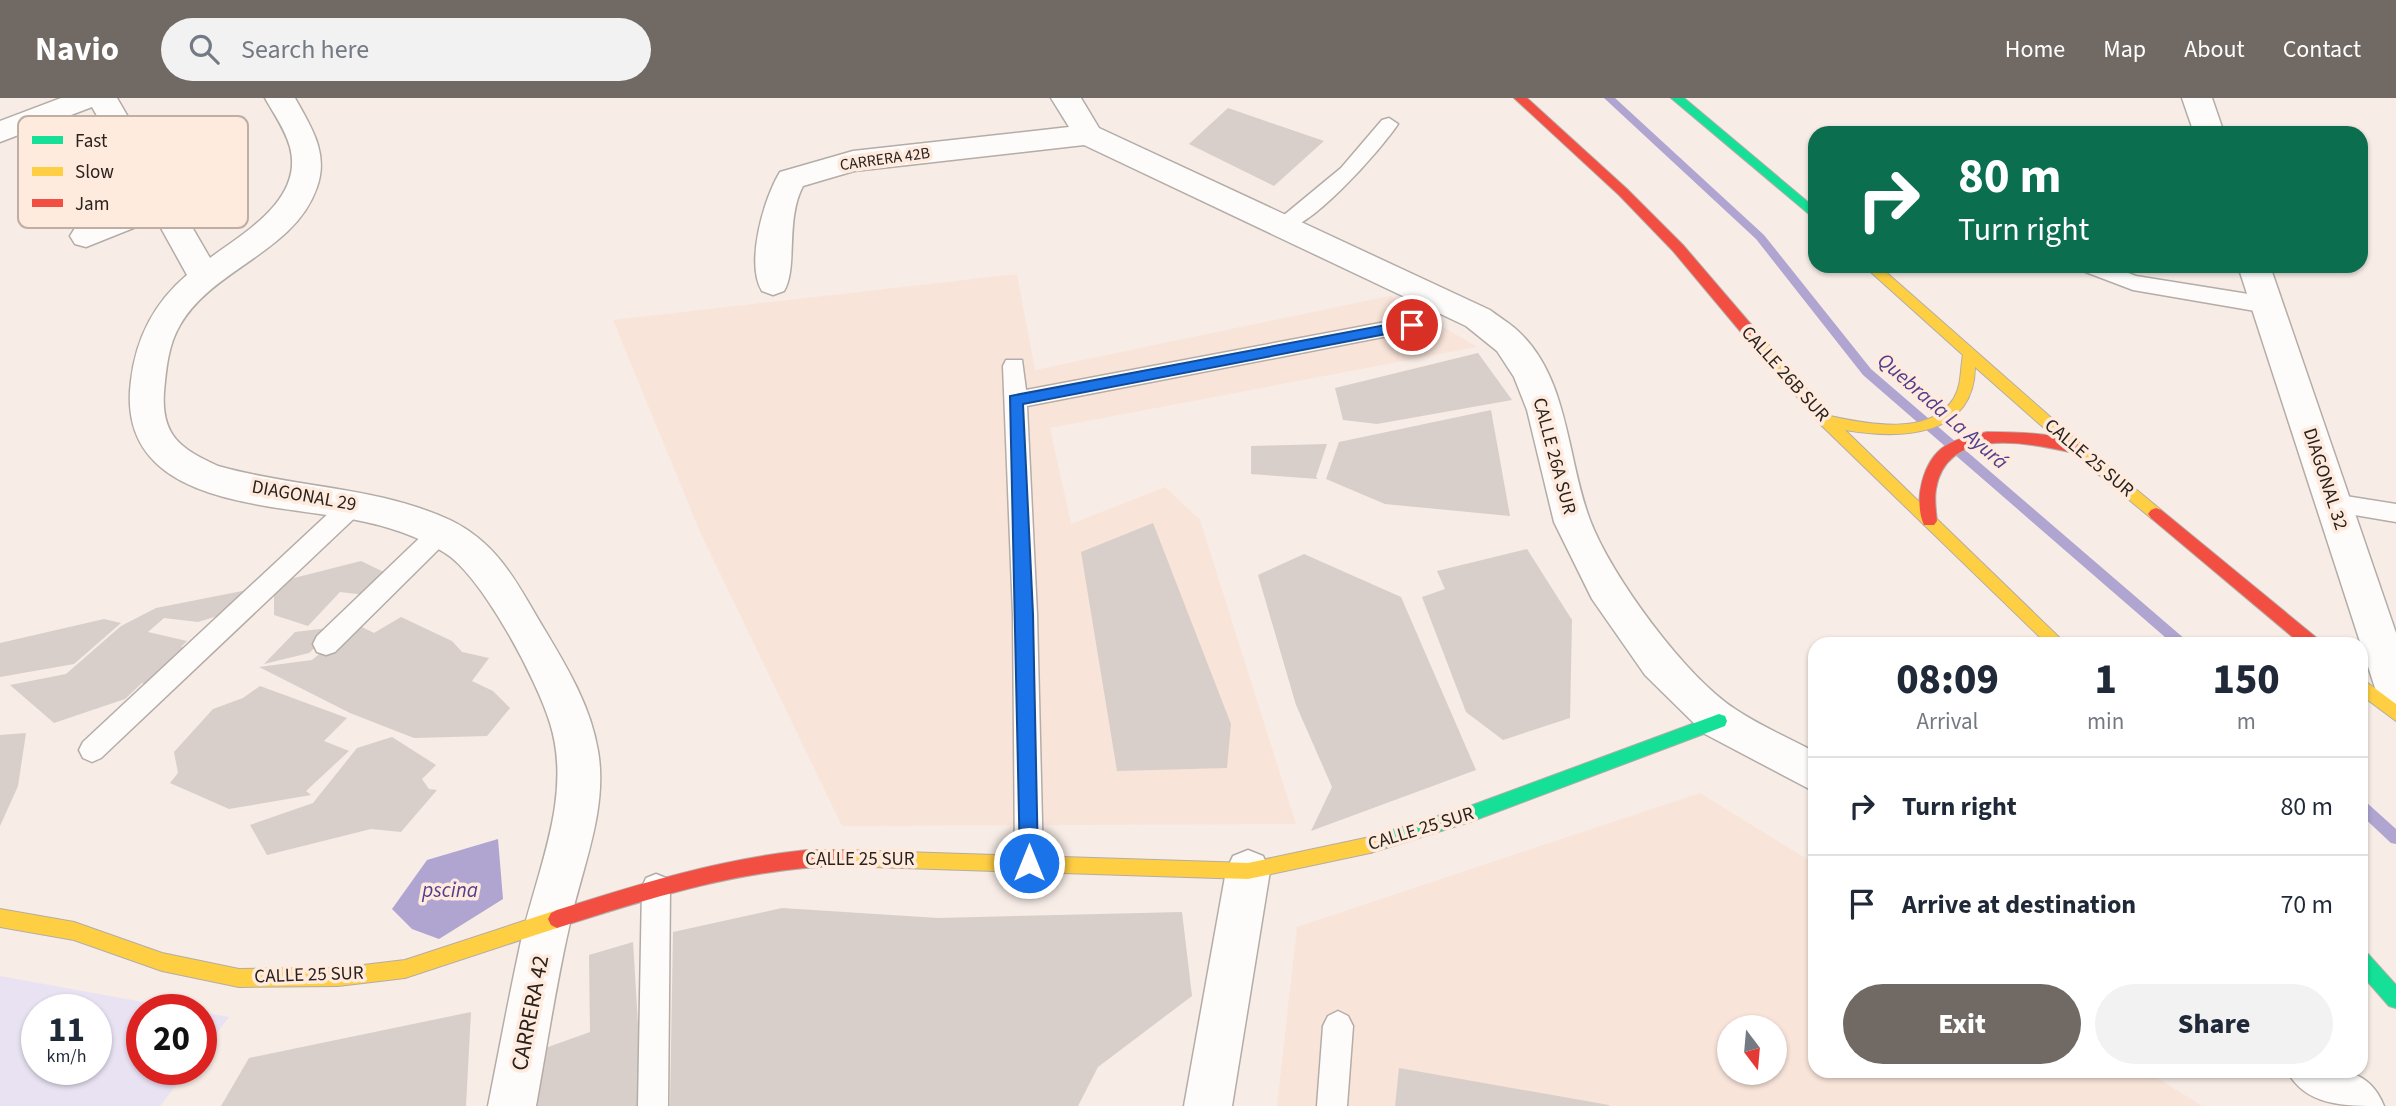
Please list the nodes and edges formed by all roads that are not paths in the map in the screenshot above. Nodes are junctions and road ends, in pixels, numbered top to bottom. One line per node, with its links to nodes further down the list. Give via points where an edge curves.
1 (88, 98): 8 (street)
2 (103, 98): 9 (street)
3 (280, 98): 23 (street, DIAGONAL 29, via 302,138 308,163 303,186 292,207)
4 (1066, 98): 14 (street)
5 (1520, 98): 30 (main road, CALLE 26B SUR, via 1678,248)
6 (1677, 98): 15 (main road)
7 (2197, 98): 12 (street)
8 (41, 116)
9 (113, 116)
10 (1389, 124): 16 (lane, via 1348,173)
11 (18, 125): 13 (street)
12 (2207, 126)
13 (0, 132)
14 (1088, 135): 16 (street, CALLE 26A SUR); 24 (street, CARRERA 42B, via 853,161 791,179 780,195 775,222)
15 (1808, 209)
16 (1285, 225): 43 (street, CALLE 26A SUR, via 1478,318 1510,342 1530,374 1544,410 1572,523 1606,587 1659,663)
17 (106, 228): 19 (street)
18 (177, 228): 23 (street)
19 (86, 236)
20 (1879, 273): 27 (main road, CALLE 25 SUR)
21 (2256, 273): 25 (street, DIAGONAL 32)
22 (2128, 275): 25 (lane)
23 (205, 278): 33 (street, DIAGONAL 29, via 173,309 153,346 148,426 167,457 206,478)
24 (773, 283)
25 (2267, 305): 32 (street, DIAGONAL 32)
26 (1412, 325): 29 (lane)
27 (1969, 356): 30 (main road, via 1967,384 1944,416 1927,426 1884,431); 31 (main road, CALLE 25 SUR)
28 (1014, 366): 29 (lane)
29 (1016, 400): 46 (lane)
30 (1826, 421): 35 (main road, CALLE 26B SUR)
31 (2075, 447): 35 (main road, via 2006,436 1978,437 1954,445 1937,460 1930,480 1926,496); 38 (main road, CALLE 25 SUR)
32 (2333, 503): 34 (lane); 41 (street, DIAGONAL 32)
33 (354, 504): 36 (street, DIAGONAL 29, via 421,522); 44 (lane)
34 (2396, 513)
35 (1929, 521): 37 (main road, CALLE 26B SUR)
36 (440, 533): 39 (lane); 50 (street, DIAGONAL 29, via 465,547 500,589 565,703 578,755 577,817)
37 (2051, 637)
38 (2304, 637)
39 (326, 644)
40 (2368, 691): 42 (main road)
41 (2396, 691)
42 (2396, 714)
43 (1719, 720): 45 (street, CALLE 26A SUR); 47 (main road, CALLE 25 SUR, via 1470,814 1353,850)
44 (92, 750)
45 (1808, 770)
46 (1029, 863): 47 (main road, CALLE 25 SUR); 48 (main road, CALLE 25 SUR, via 803,857)
47 (1248, 871): 57 (street)
48 (656, 887): 50 (main road, CALLE 25 SUR); 56 (lane)
49 (0, 918): 50 (main road, CALLE 25 SUR, via 74,931 162,962 239,978 338,977 405,969)
50 (548, 920): 55 (street, CARRERA 42)
51 (2368, 968): 52 (main road)
52 (2396, 999)
53 (1338, 1026): 58 (lane)
54 (2321, 1078): 59 (street)
55 (512, 1106)
56 (653, 1106)
57 (1208, 1106)
58 (1332, 1106)
59 (2360, 1106)

